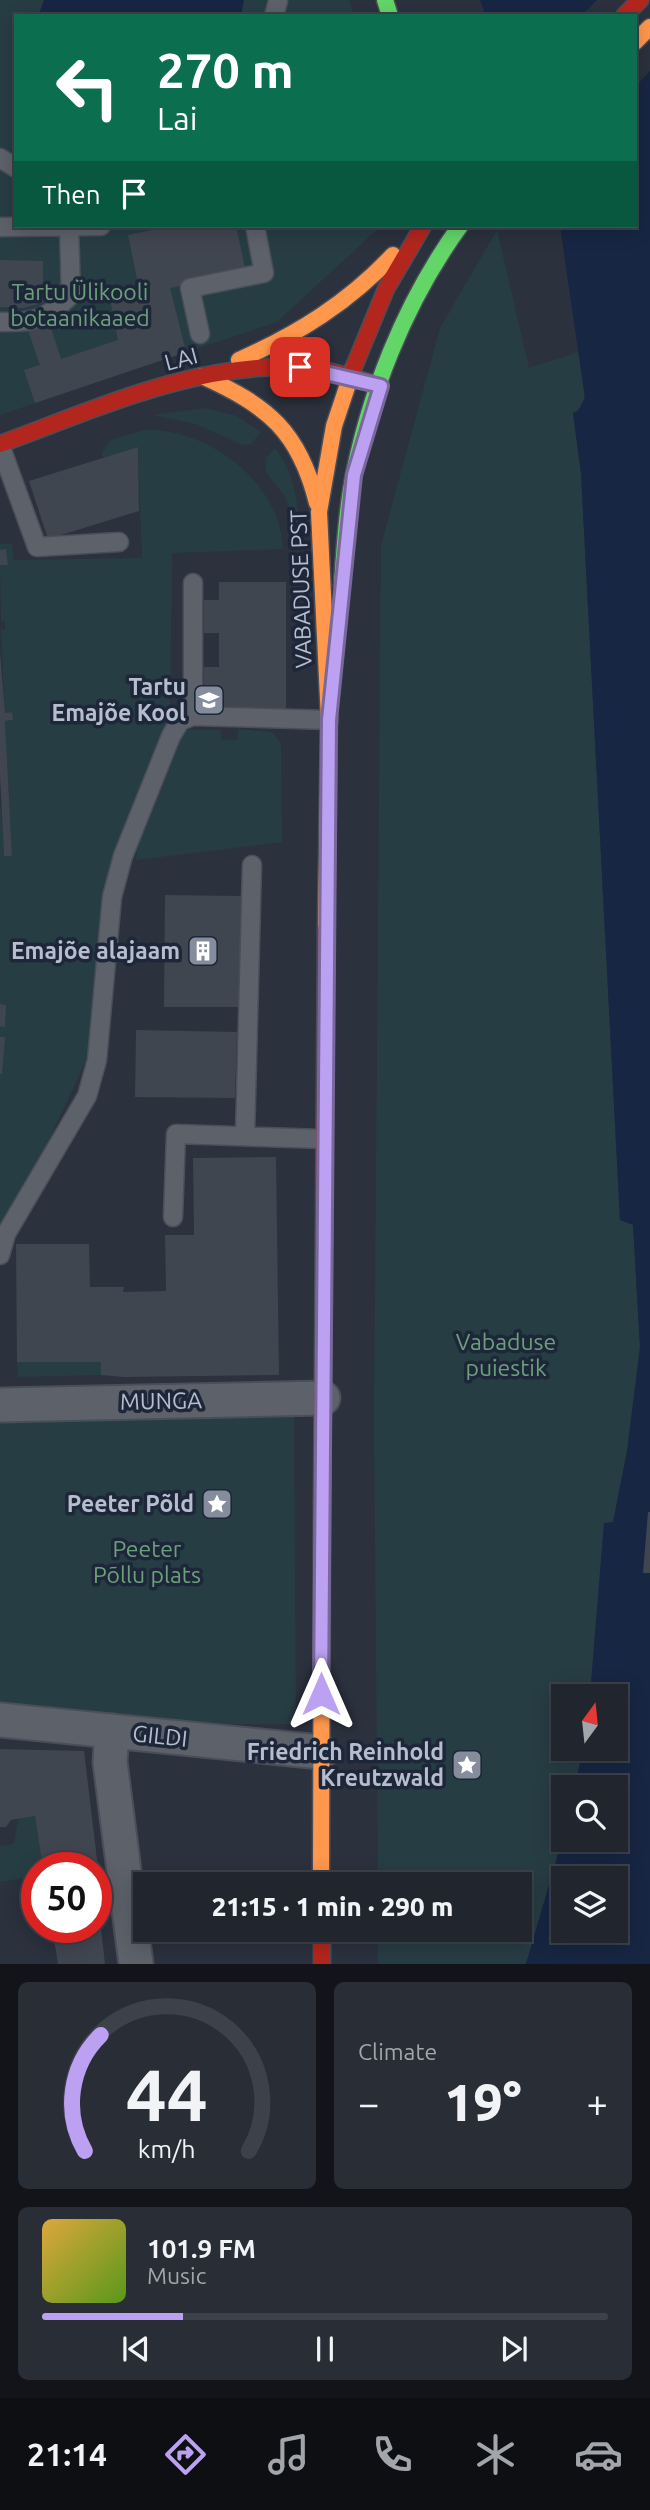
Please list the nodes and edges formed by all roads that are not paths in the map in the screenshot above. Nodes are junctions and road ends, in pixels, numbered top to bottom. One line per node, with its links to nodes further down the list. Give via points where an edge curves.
1 (640, 0): 2 (main road)
2 (626, 14)
3 (650, 27): 4 (main road)
4 (637, 41)
5 (70, 228): 10 (lane, via 71,295 50,315 21,323)
6 (255, 228): 11 (lane, via 264,273 190,288)
7 (416, 228): 12 (main road, via 325,316 292,338)
8 (422, 228): 13 (main road, VABADUSE PST, via 386,289)
9 (457, 228): 14 (main road, VABADUSE PST, via 436,262)
10 (0, 322)
11 (200, 334)
12 (202, 376): 13 (main road, LAI, via 300,367); 15 (main road, LAI); 16 (main road, via 250,397 281,426 301,450 312,475)
13 (349, 378): 14 (main road, LAI); 16 (main road, VABADUSE PST, via 334,426)
14 (381, 386): 20 (main road, VABADUSE PST, via 354,475)
15 (0, 444): 17 (lane, via 37,547)
16 (319, 512): 20 (main road, VABADUSE PST)
17 (119, 542)
18 (193, 583): 19 (lane)
19 (192, 716): 20 (lane); 25 (lane, via 180,721 170,736 117,878 97,1060 87,1096 6,1234)
20 (329, 720): 23 (main road, VABADUSE PST)
21 (252, 865): 22 (lane)
22 (244, 1136): 23 (lane); 24 (lane, via 176,1134)
23 (323, 1139): 26 (main road, VABADUSE PST)
24 (173, 1217)
25 (0, 1255)
26 (323, 1398): 27 (street, MUNGA); 30 (main road, VABADUSE PST)
27 (0, 1405)
28 (0, 1720): 29 (street, GILDI)
29 (112, 1731): 30 (street, GILDI); 33 (street, via 110,1762)
30 (321, 1752): 31 (main road, VABADUSE PST)
31 (321, 1872)
32 (322, 1942): 34 (main road)
33 (136, 1964)
34 (322, 1964)

